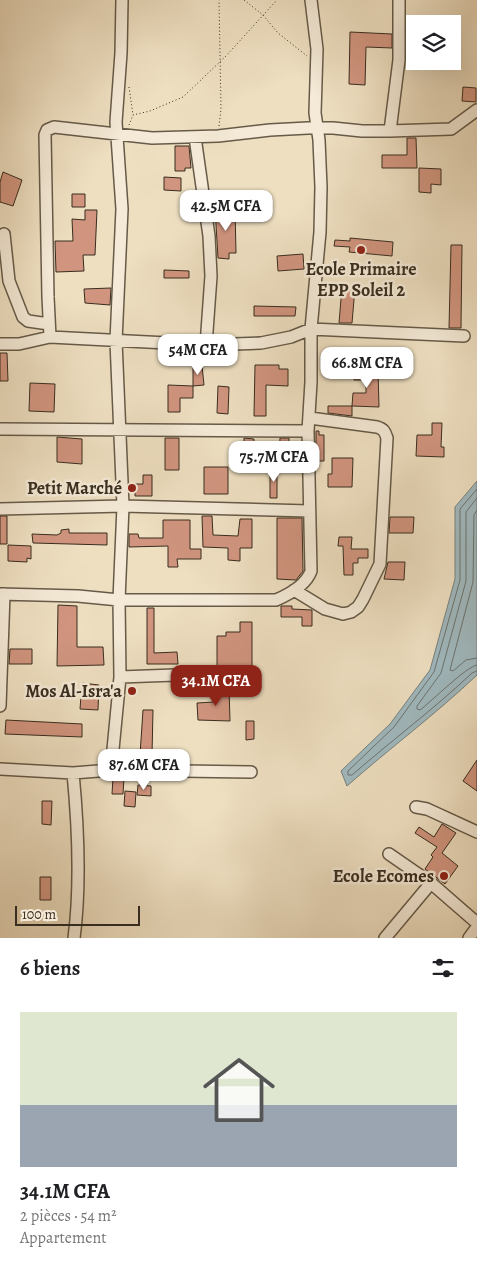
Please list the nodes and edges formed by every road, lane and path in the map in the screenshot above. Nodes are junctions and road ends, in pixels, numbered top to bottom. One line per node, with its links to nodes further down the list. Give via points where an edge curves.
1 (122, 0): 13 (street)
2 (219, 0): 8 (path)
3 (244, 0): 7 (path)
4 (277, 0): 7 (path)
5 (310, 0): 9 (street)
6 (399, 0): 12 (street, via 399,60)
7 (263, 15): 8 (path); 9 (path, via 278,33)
8 (220, 61): 13 (path, via 183,97 133,116); 14 (path, via 222,109)
9 (316, 61): 11 (street)
10 (477, 110): 12 (street, via 452,129)
11 (317, 128): 12 (street); 14 (street); 18 (street, via 320,232)
12 (390, 131)
13 (122, 134): 15 (street, via 152,138); 17 (street, via 54,127 44,135); 21 (street)
14 (218, 136): 15 (street)
15 (195, 137): 23 (street, via 209,236)
16 (4, 234): 17 (street, via 9,281 23,317 28,321)
17 (49, 324): 20 (street)
18 (311, 329): 19 (street); 23 (street, via 275,341); 24 (street)
19 (464, 336)
20 (50, 337): 21 (street); 22 (street, via 19,344)
21 (116, 341): 23 (street); 26 (street)
22 (0, 344)
23 (206, 345)
24 (310, 418): 27 (street); 31 (street, via 372,426 385,432 380,564 363,599 351,612 343,614 325,609)
25 (0, 429): 26 (street)
26 (120, 430): 27 (street); 28 (street)
27 (308, 431): 30 (street)
28 (123, 506): 29 (street); 30 (street); 33 (street)
29 (0, 509)
30 (309, 511): 31 (street, via 311,571 309,577)
31 (294, 590): 33 (street, via 270,600)
32 (2, 594): 33 (street); 36 (street)
33 (119, 600): 34 (street)
34 (120, 677): 35 (street); 38 (street)
35 (252, 678)
36 (0, 706)
37 (0, 769): 39 (street)
38 (111, 770): 39 (street); 40 (street)
39 (73, 772): 46 (street, via 78,906)
40 (251, 772)
41 (416, 807): 42 (street)
42 (477, 832)
43 (389, 854): 44 (street)
44 (431, 882): 45 (street); 47 (street)
45 (477, 925): 48 (street)
46 (74, 938)
47 (385, 938)
48 (469, 938)

